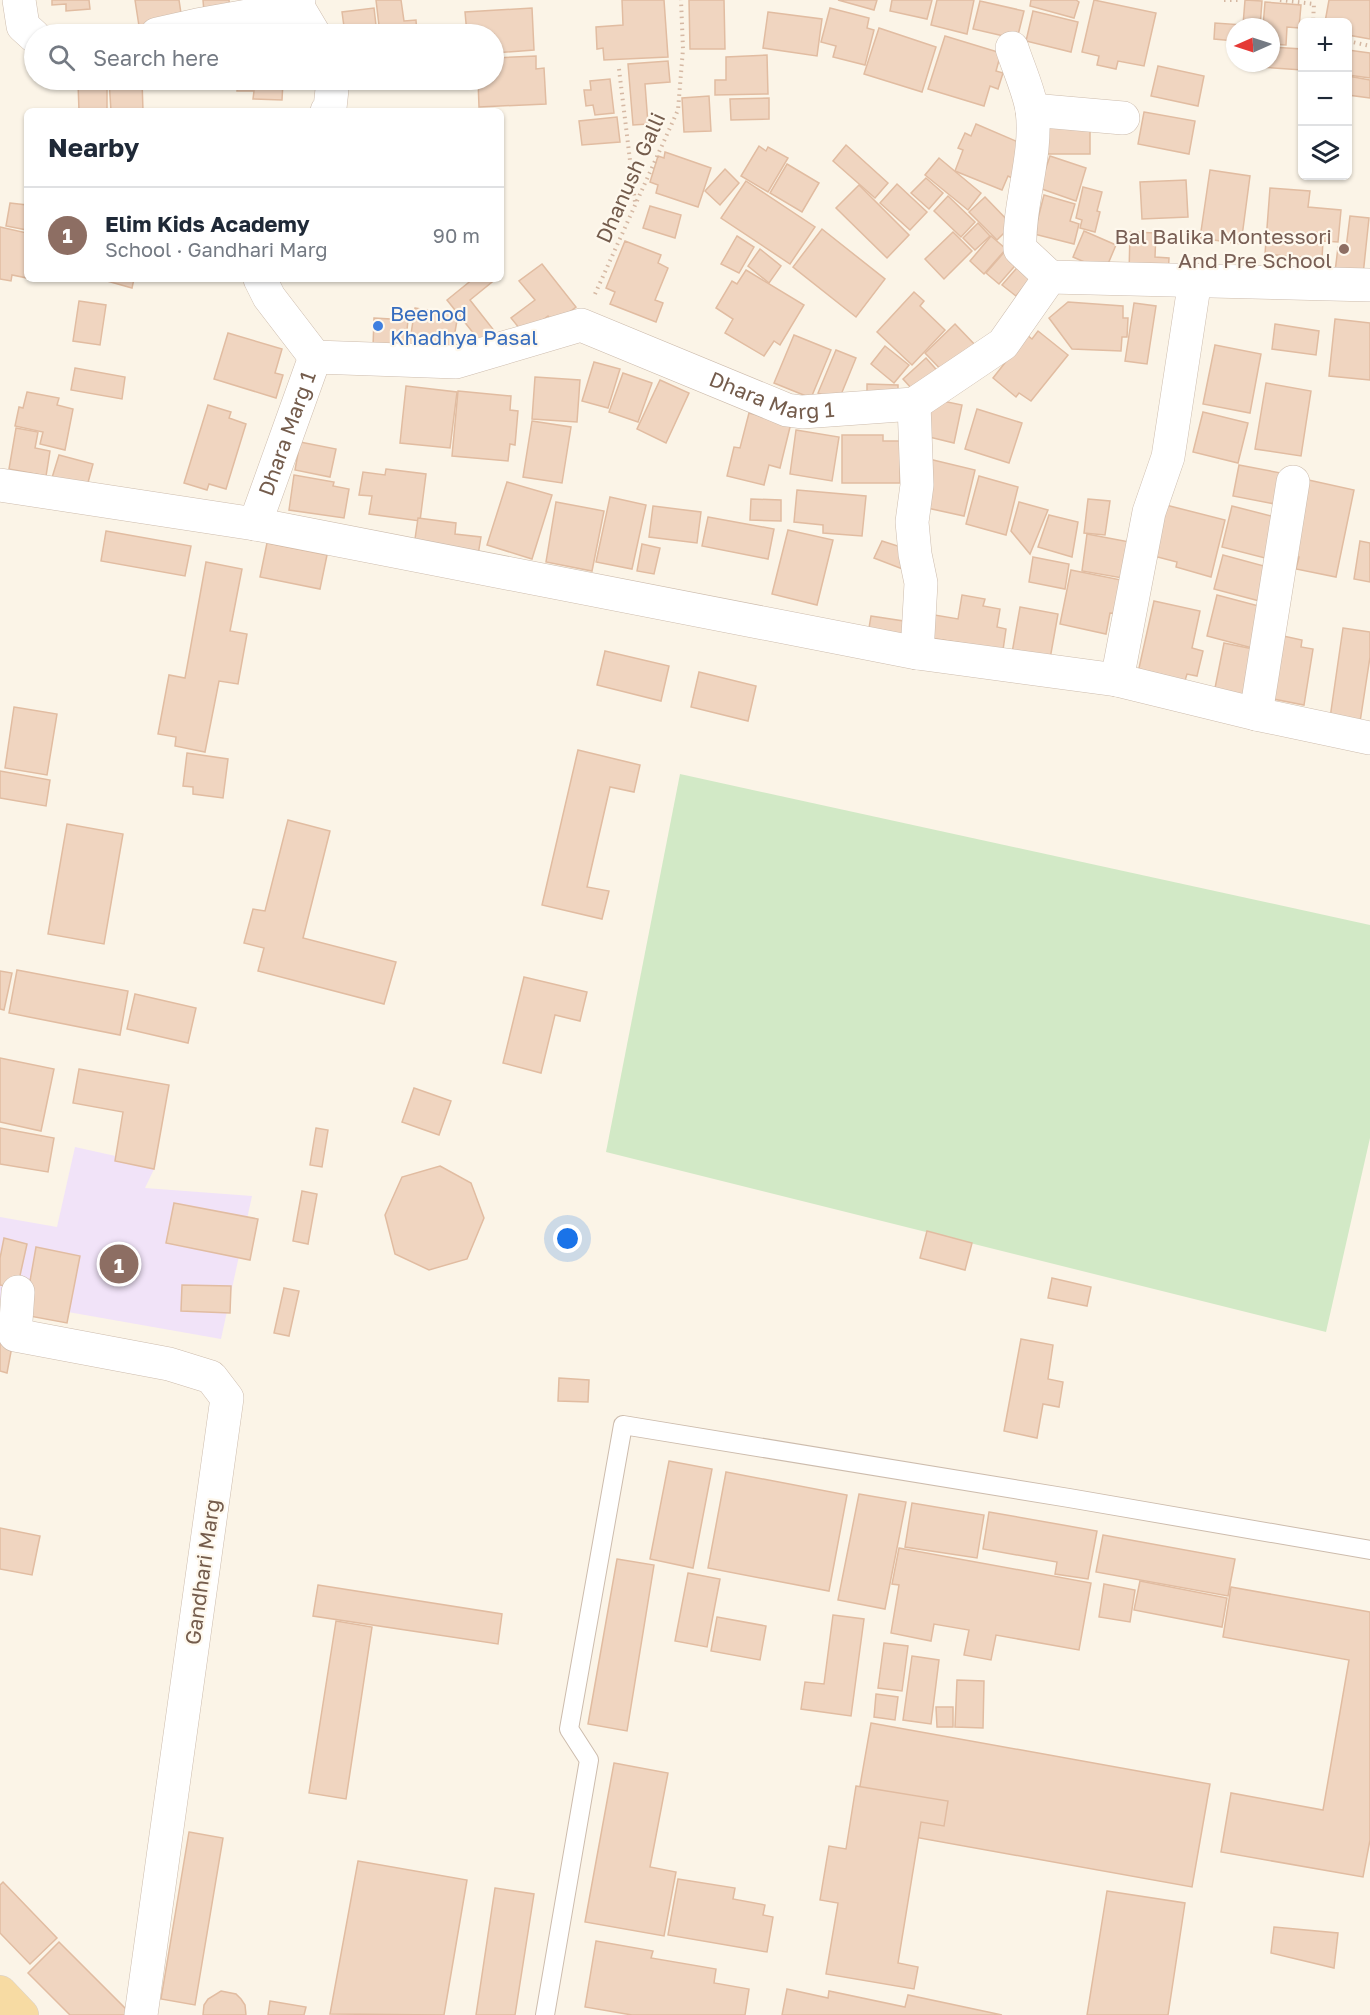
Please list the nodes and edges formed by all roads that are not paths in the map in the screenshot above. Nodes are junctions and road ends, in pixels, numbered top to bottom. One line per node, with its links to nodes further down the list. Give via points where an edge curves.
1 (19, 0): 4 (street)
2 (304, 14): 3 (street)
3 (207, 24)
4 (24, 27)
5 (1012, 48): 8 (street)
6 (332, 90): 7 (street)
7 (330, 108)
8 (1032, 110): 9 (street); 10 (street, via 1020,249)
9 (1123, 118)
10 (1050, 277): 11 (street); 15 (street, Dhara Marg 1, via 1003,344)
11 (1195, 280): 13 (street); 20 (street, via 1168,457 1149,512)
12 (262, 282): 14 (street)
13 (1370, 285)
14 (315, 357): 15 (street, Dhara Marg 1, via 456,362 581,325 787,410); 18 (street, Dhara Marg 1)
15 (914, 404): 19 (street, via 917,485 912,522 921,583)
16 (1293, 482): 21 (street)
17 (0, 485): 18 (street)
18 (255, 524): 19 (street)
19 (917, 653): 20 (street)
20 (1117, 680): 21 (street)
21 (1256, 714): 22 (street)
22 (1370, 738)
23 (18, 1292): 27 (street, Gandhari Marg, via 15,1335 169,1364 212,1377 227,1398)
24 (1370, 1550): 28 (lane, via 623,1425 569,1729 589,1760)
25 (0, 1992): 26 (main road)
26 (22, 2015)
27 (141, 2015)
28 (545, 2015)

